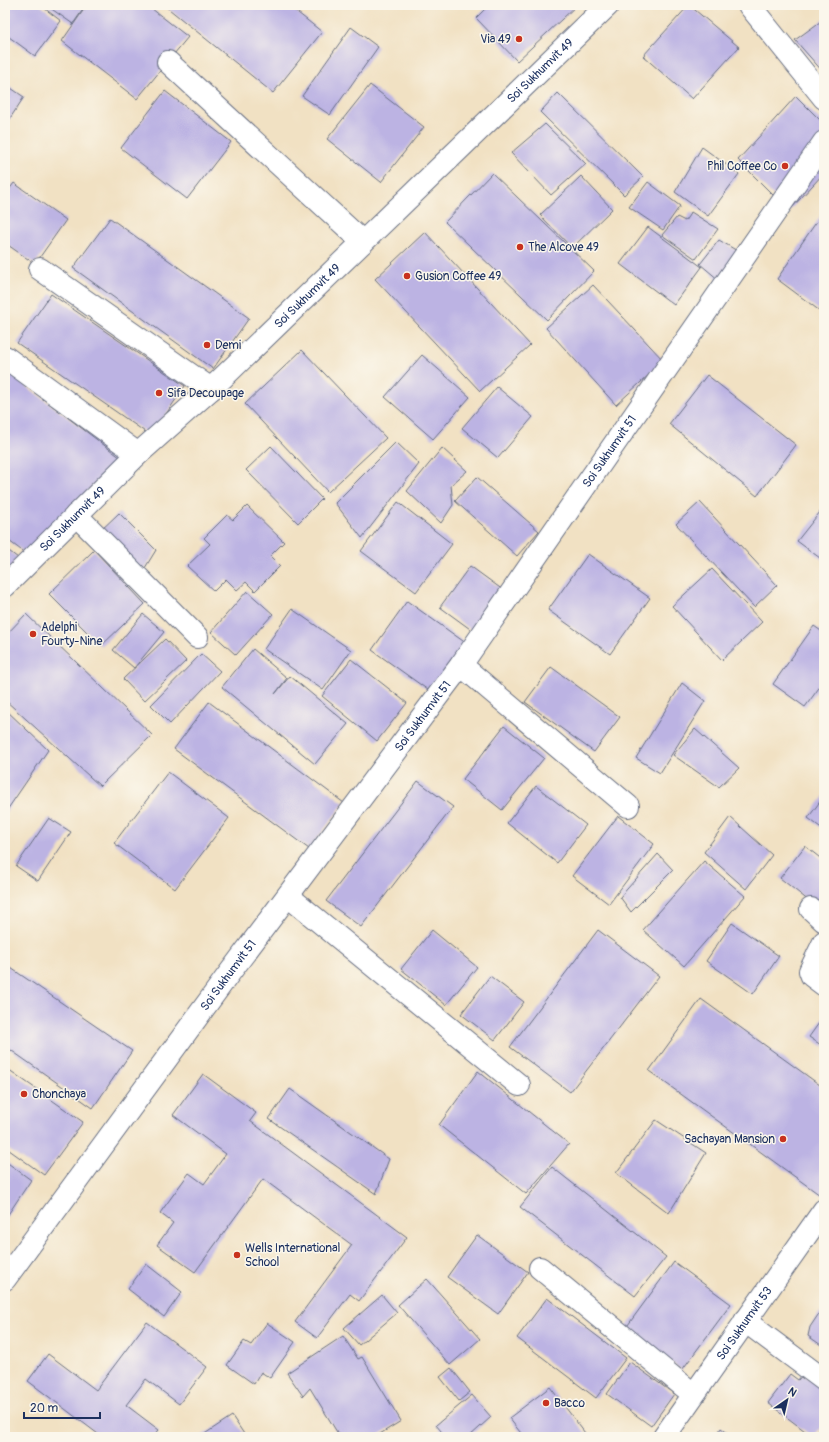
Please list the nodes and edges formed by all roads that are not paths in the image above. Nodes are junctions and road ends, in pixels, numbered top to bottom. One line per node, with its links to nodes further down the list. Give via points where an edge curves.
1 (608, 5): 6 (street, Soi Sukhumvit 49)
2 (749, 5): 4 (street)
3 (168, 62): 6 (street)
4 (824, 98)
5 (824, 142): 14 (street, Soi Sukhumvit 51)
6 (363, 242): 9 (street, Soi Sukhumvit 49)
7 (40, 270): 9 (street)
8 (5, 357): 10 (street)
9 (211, 389): 10 (street, Soi Sukhumvit 49)
10 (138, 454): 11 (street, Soi Sukhumvit 49)
11 (76, 515): 12 (street, Soi Sukhumvit 49); 13 (street)
12 (5, 586)
13 (197, 637)
14 (461, 665): 15 (street); 16 (street, Soi Sukhumvit 51)
15 (628, 806)
16 (288, 896): 19 (street); 22 (street, Soi Sukhumvit 51)
17 (824, 942): 18 (street, via 810,971 812,976)
18 (824, 985)
19 (519, 1085)
20 (824, 1210): 23 (street, Soi Sukhumvit 53)
21 (540, 1268): 25 (street)
22 (5, 1279)
23 (745, 1321): 24 (street); 25 (street, Soi Sukhumvit 53)
24 (824, 1380)
25 (693, 1394): 26 (street, Soi Sukhumvit 53)
26 (664, 1437)

